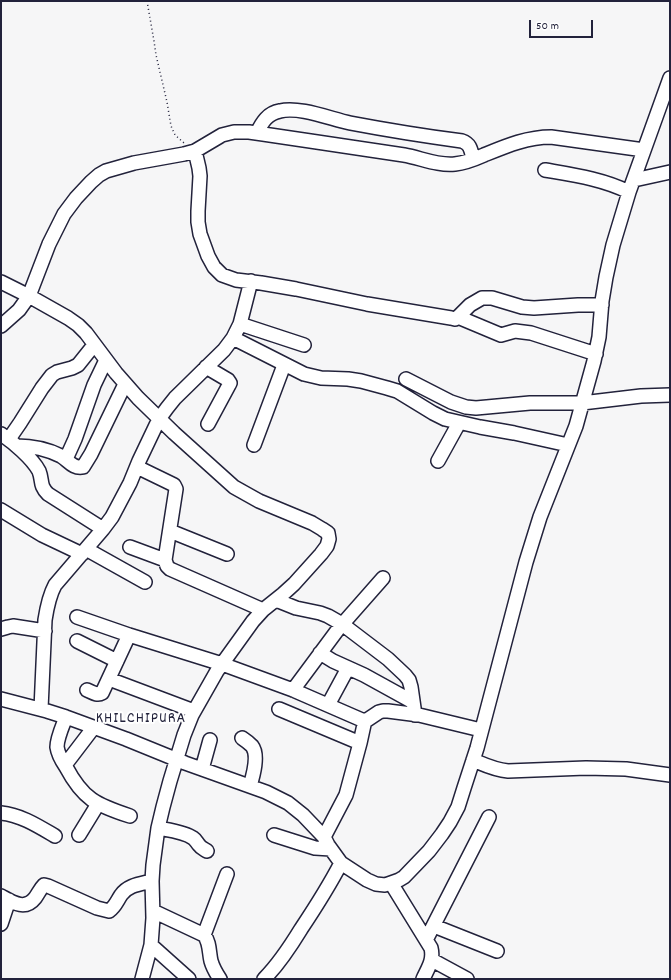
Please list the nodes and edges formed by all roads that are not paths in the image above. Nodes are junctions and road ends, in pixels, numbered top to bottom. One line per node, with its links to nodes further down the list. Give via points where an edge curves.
1 (670, 78): 5 (street)
2 (368, 126): 3 (street, via 290,109 273,113 266,118); 4 (street); 7 (street, via 462,141 469,145)
3 (257, 133): 4 (street); 6 (street, via 234,132 222,135)
4 (362, 148): 7 (street, via 449,165)
5 (644, 150): 7 (street, via 551,136 516,143); 10 (street)
6 (195, 151): 11 (street, via 200,176 198,222 208,256 222,275 236,280); 13 (street, via 134,163 106,171 95,178 64,214 49,244)
7 (473, 160)
8 (545, 170): 10 (street, via 599,180 620,187)
9 (670, 172): 10 (street)
10 (632, 186): 14 (street, via 613,245)
11 (251, 281): 15 (street, via 367,304); 16 (street)
12 (1, 282): 13 (street)
13 (29, 296): 17 (street, via 19,310); 19 (street, via 78,325)
14 (602, 305): 15 (street, via 534,308 482,298 470,304); 21 (street)
15 (458, 317): 21 (street, via 501,335 515,331 531,334)
16 (240, 324): 18 (street); 20 (street)
17 (1, 326)
18 (233, 338): 23 (street); 24 (street)
19 (94, 345): 22 (street); 32 (street, via 78,365 52,375)
20 (304, 345)
21 (596, 354): 28 (street)
22 (106, 360): 26 (street); 35 (street)
23 (284, 365): 30 (street, via 315,377 348,379 387,388 404,395 433,414); 33 (street)
24 (206, 367): 29 (street, via 175,398); 31 (street, via 230,383)
25 (406, 379): 28 (street, via 466,407)
26 (125, 384): 29 (street); 35 (street, via 85,465 79,468)
27 (670, 395): 28 (street)
28 (582, 403): 34 (street)
29 (159, 419): 37 (street); 47 (street, via 244,494 312,523 328,533 327,546 321,554)
30 (459, 423): 34 (street); 36 (street)
31 (208, 424)
32 (9, 440): 35 (street, via 53,452); 39 (street, via 38,469 43,489 48,494)
33 (254, 445)
34 (568, 445): 71 (street, via 540,517 526,562)
35 (66, 459)
36 (438, 461)
37 (137, 467): 39 (street, via 122,499); 40 (street, via 174,485 176,489)
38 (1, 510): 42 (street, via 42,535)
39 (103, 529): 42 (street)
40 (170, 531): 43 (street); 44 (street)
41 (130, 547): 44 (street)
42 (84, 552): 46 (street); 52 (street, via 51,592 46,610)
43 (227, 554)
44 (165, 560): 48 (street, via 170,569)
45 (383, 578): 50 (street)
46 (145, 582)
47 (276, 600): 48 (street); 50 (street, via 296,608 320,612)
48 (263, 610): 57 (street)
49 (77, 617): 53 (street)
50 (342, 624): 55 (street); 64 (street, via 405,675 411,687)
51 (1, 629): 52 (street, via 13,626)
52 (45, 631): 65 (street)
53 (129, 635): 56 (street); 57 (street)
54 (77, 640): 56 (street)
55 (320, 654): 58 (street); 61 (street)
56 (117, 661): 59 (street)
57 (222, 664): 61 (street); 67 (street)
58 (348, 668): 63 (street); 64 (street, via 364,675)
59 (109, 679): 60 (street, via 100,695); 67 (street)
60 (87, 690)
61 (293, 690): 63 (street)
62 (1, 699): 65 (street)
63 (328, 705): 69 (street)
64 (414, 708): 69 (street, via 383,711); 71 (street)
65 (41, 709): 68 (street)
66 (278, 709): 74 (street)
67 (194, 711): 75 (street)
68 (66, 717): 70 (street); 77 (street, via 58,744)
69 (365, 720): 74 (street)
70 (94, 727): 75 (street); 77 (street)
71 (481, 730): 76 (street)
72 (242, 738): 80 (street, via 255,751)
73 (210, 740): 78 (street)
74 (360, 743): 89 (street, via 346,795)
75 (176, 760): 78 (street); 85 (street)
76 (473, 760): 79 (street, via 490,768 508,771 593,768); 95 (street, via 458,807 450,822 415,866)
77 (65, 765): 81 (street, via 79,788)
78 (202, 769): 80 (street)
79 (670, 774)
80 (250, 786): 89 (street, via 288,803)
81 (98, 804): 83 (street); 86 (street)
82 (1, 812): 88 (street, via 25,819)
83 (130, 816)
84 (489, 818): 99 (street)
85 (158, 828): 91 (street, via 192,837); 94 (street)
86 (79, 835)
87 (274, 835): 90 (street, via 315,848)
88 (55, 836)
89 (324, 837): 90 (street)
90 (331, 849): 92 (street)
91 (207, 851)
92 (341, 863): 95 (street, via 366,880 376,884); 108 (street, via 290,948)
93 (227, 874): 100 (street)
94 (152, 881): 96 (street, via 131,886 109,911 44,885 27,905); 97 (street)
95 (391, 883): 101 (street)
96 (5, 898): 98 (street)
97 (153, 912): 100 (street); 102 (street)
98 (1, 924)
99 (434, 926): 101 (street); 103 (street)
100 (204, 935): 107 (street, via 208,941 211,962)
101 (426, 940): 104 (street, via 433,953)
102 (151, 945): 105 (street); 106 (street)
103 (497, 951)
104 (432, 960): 109 (street); 110 (street)
105 (142, 979)
106 (189, 979)
107 (219, 979)
108 (264, 979)
109 (423, 979)
110 (467, 979)

